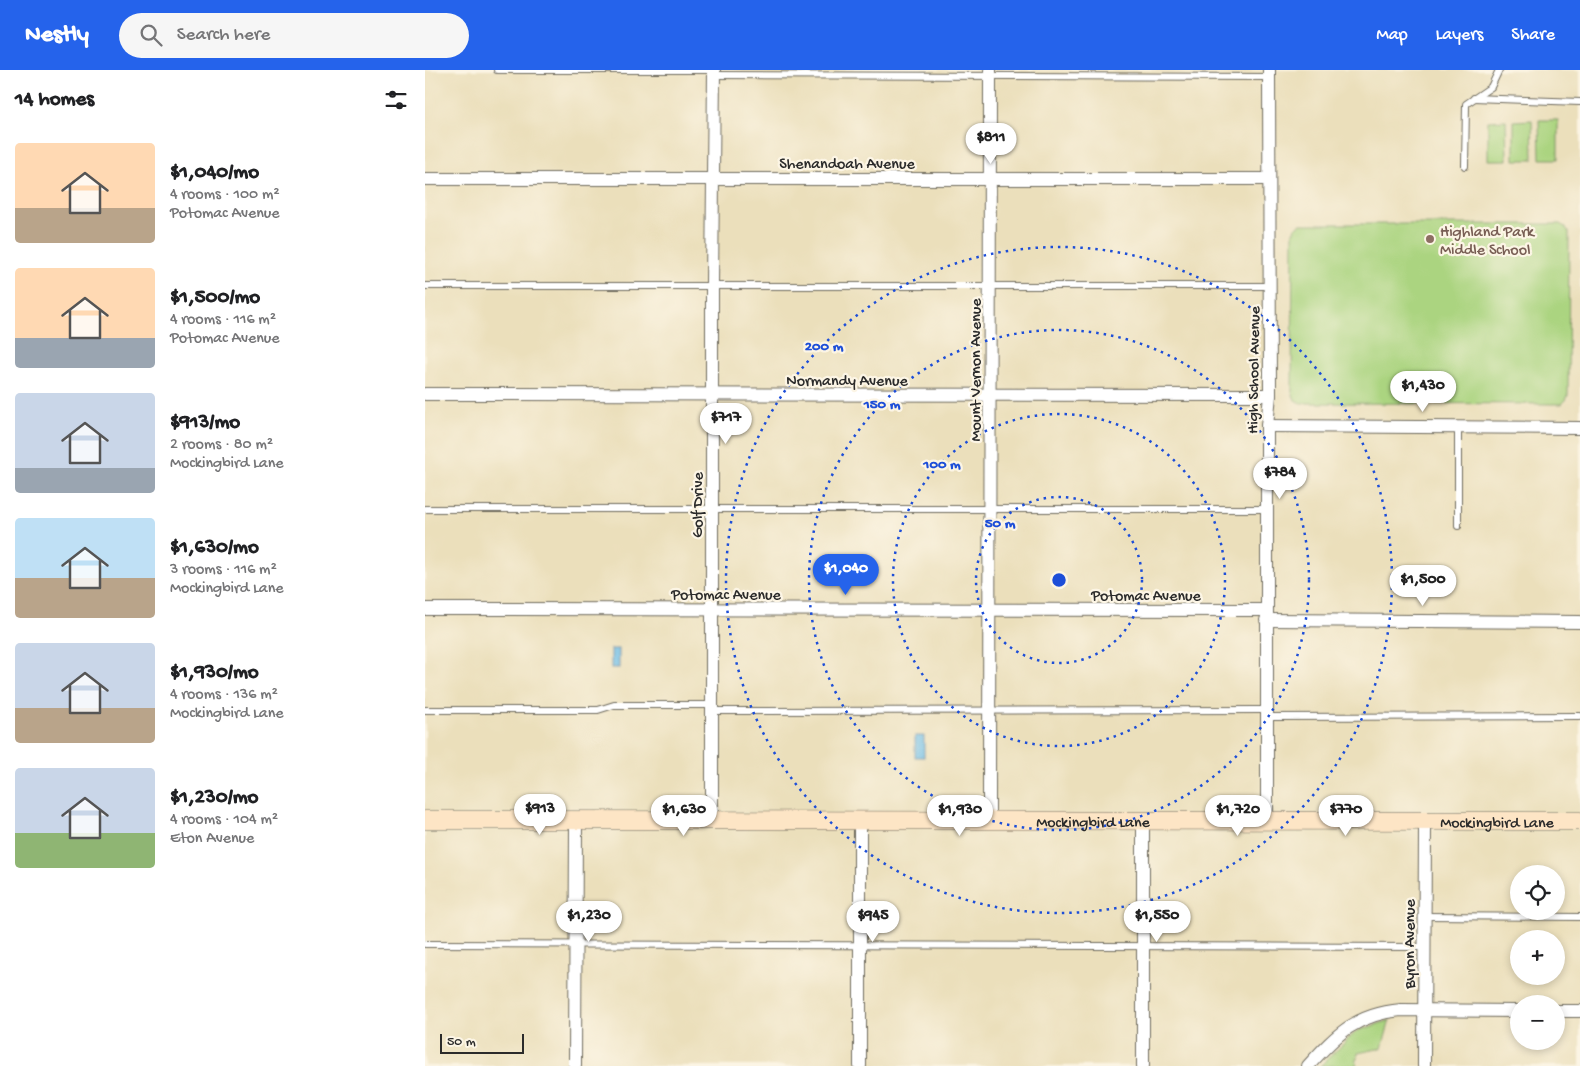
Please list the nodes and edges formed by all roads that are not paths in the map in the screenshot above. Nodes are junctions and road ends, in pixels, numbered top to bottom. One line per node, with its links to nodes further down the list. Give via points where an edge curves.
1 (497, 70): 3 (lane)
2 (1499, 70): 6 (lane, via 1491,86)
3 (714, 72): 4 (lane); 11 (street, Golf Drive)
4 (991, 73): 5 (lane); 9 (street, Mount Vernon Avenue)
5 (1269, 74): 12 (street, High School Avenue)
6 (1474, 98): 7 (lane); 8 (lane, via 1466,104)
7 (1580, 102)
8 (1465, 166)
9 (991, 178): 11 (street, Shenandoah Avenue); 12 (street, Shenandoah Avenue); 15 (street, Mount Vernon Avenue)
10 (425, 179): 11 (street, Shenandoah Avenue)
11 (713, 179): 14 (street, Golf Drive)
12 (1269, 179): 16 (street, High School Avenue)
13 (425, 286): 14 (lane)
14 (712, 286): 15 (lane); 18 (street, Golf Drive)
15 (991, 286): 16 (lane); 19 (street, Mount Vernon Avenue)
16 (1270, 286): 20 (street, High School Avenue)
17 (425, 394): 18 (street, Normandy Avenue)
18 (713, 395): 19 (street, Normandy Avenue); 25 (street, Golf Drive)
19 (991, 395): 20 (street, Normandy Avenue); 26 (street, Mount Vernon Avenue)
20 (1270, 395): 21 (street, High School Avenue)
21 (1267, 426): 22 (street); 27 (street, High School Avenue)
22 (1458, 427): 23 (street); 28 (lane)
23 (1580, 428)
24 (425, 509): 25 (lane)
25 (712, 509): 26 (lane); 30 (street, Golf Drive)
26 (990, 509): 27 (lane); 31 (street, Mount Vernon Avenue)
27 (1266, 509): 32 (street, High School Avenue)
28 (1458, 526)
29 (425, 609): 30 (street, Potomac Avenue)
30 (712, 610): 31 (street, Potomac Avenue); 34 (street, Golf Drive)
31 (989, 610): 32 (street, Potomac Avenue); 36 (street, Mount Vernon Avenue)
32 (1267, 615): 33 (street, Potomac Avenue); 37 (street, High School Avenue)
33 (1580, 622)
34 (712, 708): 35 (lane, via 614,705 598,710); 36 (lane); 41 (street, Golf Drive)
35 (425, 710)
36 (989, 710): 37 (lane); 43 (street, Mount Vernon Avenue)
37 (1267, 714): 38 (lane); 45 (street, High School Avenue)
38 (1580, 716)
39 (425, 820): 40 (main road, Mockingbird Lane)
40 (576, 820): 41 (main road, Mockingbird Lane); 50 (street)
41 (712, 820): 42 (main road, Mockingbird Lane)
42 (860, 820): 43 (main road, Mockingbird Lane); 52 (street)
43 (989, 820): 44 (main road, Mockingbird Lane)
44 (1143, 821): 45 (main road, Mockingbird Lane); 53 (street)
45 (1267, 821): 47 (main road, Mockingbird Lane)
46 (1580, 821): 47 (main road, Mockingbird Lane)
47 (1425, 822): 48 (street, Byron Avenue)
48 (1425, 916): 49 (lane); 54 (street, Byron Avenue)
49 (1580, 917)
50 (575, 943): 51 (lane); 52 (lane); 59 (street)
51 (425, 944)
52 (859, 944): 53 (lane); 60 (street)
53 (1143, 946): 54 (lane); 61 (street)
54 (1424, 948): 55 (street, Byron Avenue)
55 (1424, 1010): 56 (street); 62 (street, via 1383,1012 1367,1017 1345,1028); 63 (street, Byron Avenue)
56 (1510, 1011)
57 (1565, 1011): 58 (street)
58 (1580, 1011)
59 (575, 1066)
60 (860, 1066)
61 (1143, 1066)
62 (1308, 1066)
63 (1424, 1066)

